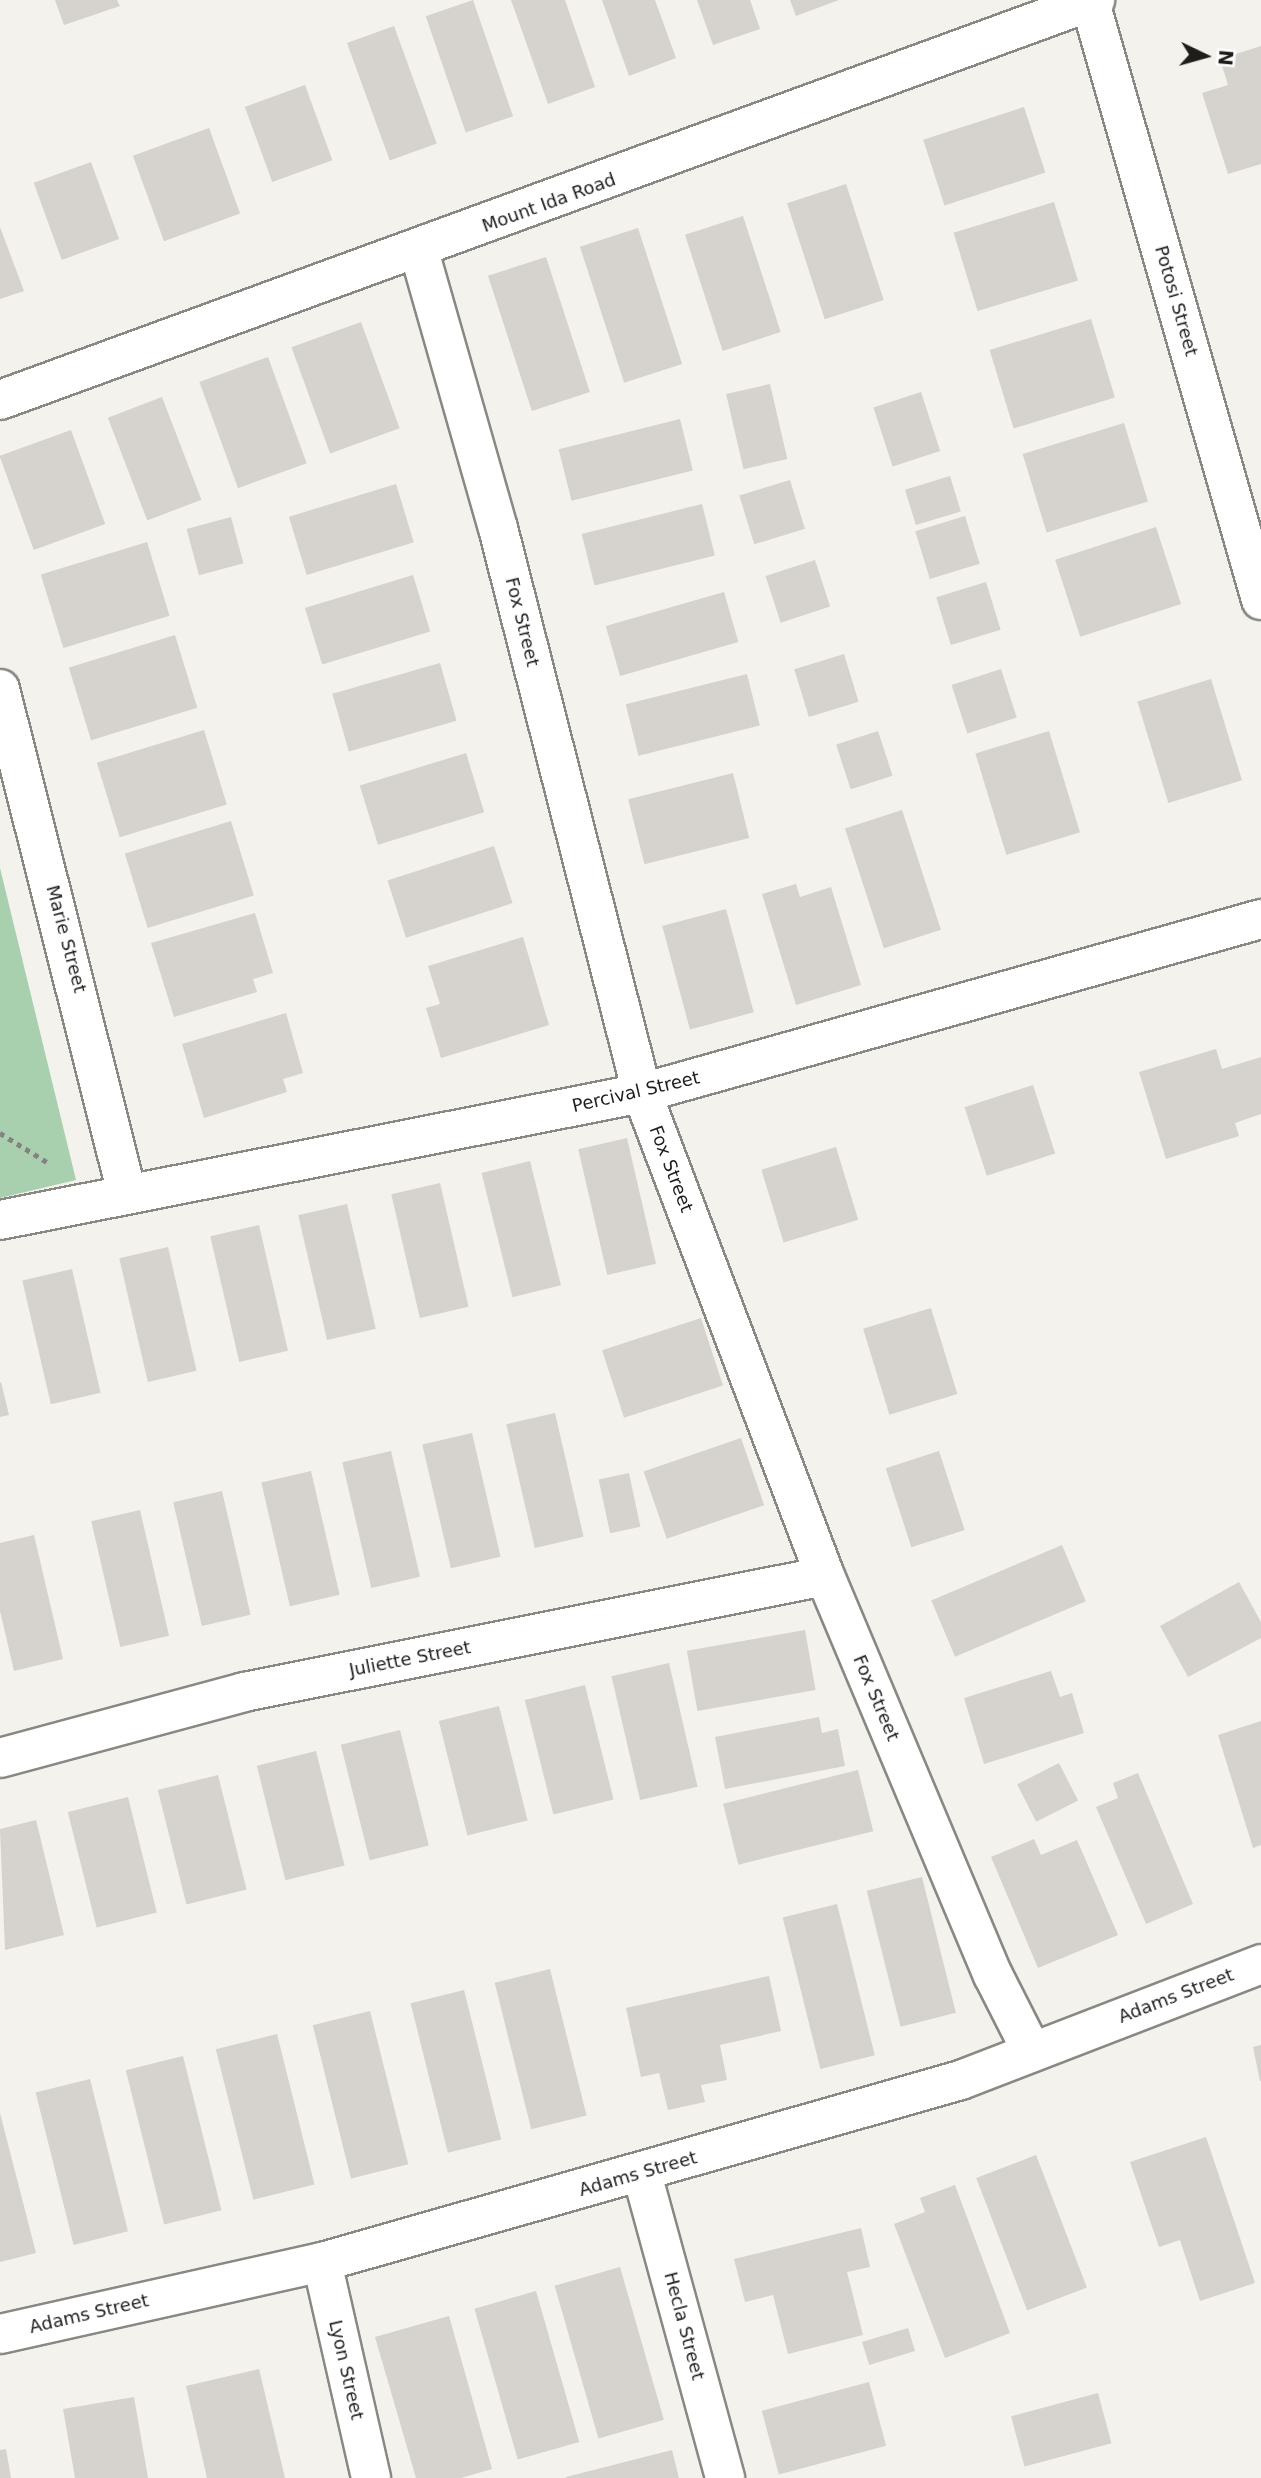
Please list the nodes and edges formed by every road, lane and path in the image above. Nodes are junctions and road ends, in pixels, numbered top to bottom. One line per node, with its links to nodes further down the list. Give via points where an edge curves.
1 (1093, 1): 2 (street, Mount Ida Road); 4 (street, Potosi Street)
2 (419, 251): 3 (street, Mount Ida Road); 7 (street, Fox Street, via 498,528)
3 (0, 400)
4 (1261, 600)
5 (0, 689): 8 (street, Marie Street)
6 (1261, 919): 7 (street, Percival Street)
7 (642, 1094): 8 (street, Percival Street); 10 (street, Fox Street)
8 (126, 1190): 9 (street, Percival Street)
9 (0, 1220)
10 (825, 1576): 11 (street, Juliette Street, via 244,1692); 13 (street, Fox Street, via 993,1975)
11 (0, 1758)
12 (1261, 1964): 13 (street, Adams Street)
13 (1031, 2050): 14 (street, Adams Street, via 961,2080)
14 (642, 2174): 15 (street, Adams Street); 18 (street, Hecla Street)
15 (322, 2262): 16 (street, Adams Street); 17 (street, Lyon Street)
16 (0, 2334)
17 (371, 2478)
18 (725, 2478)

